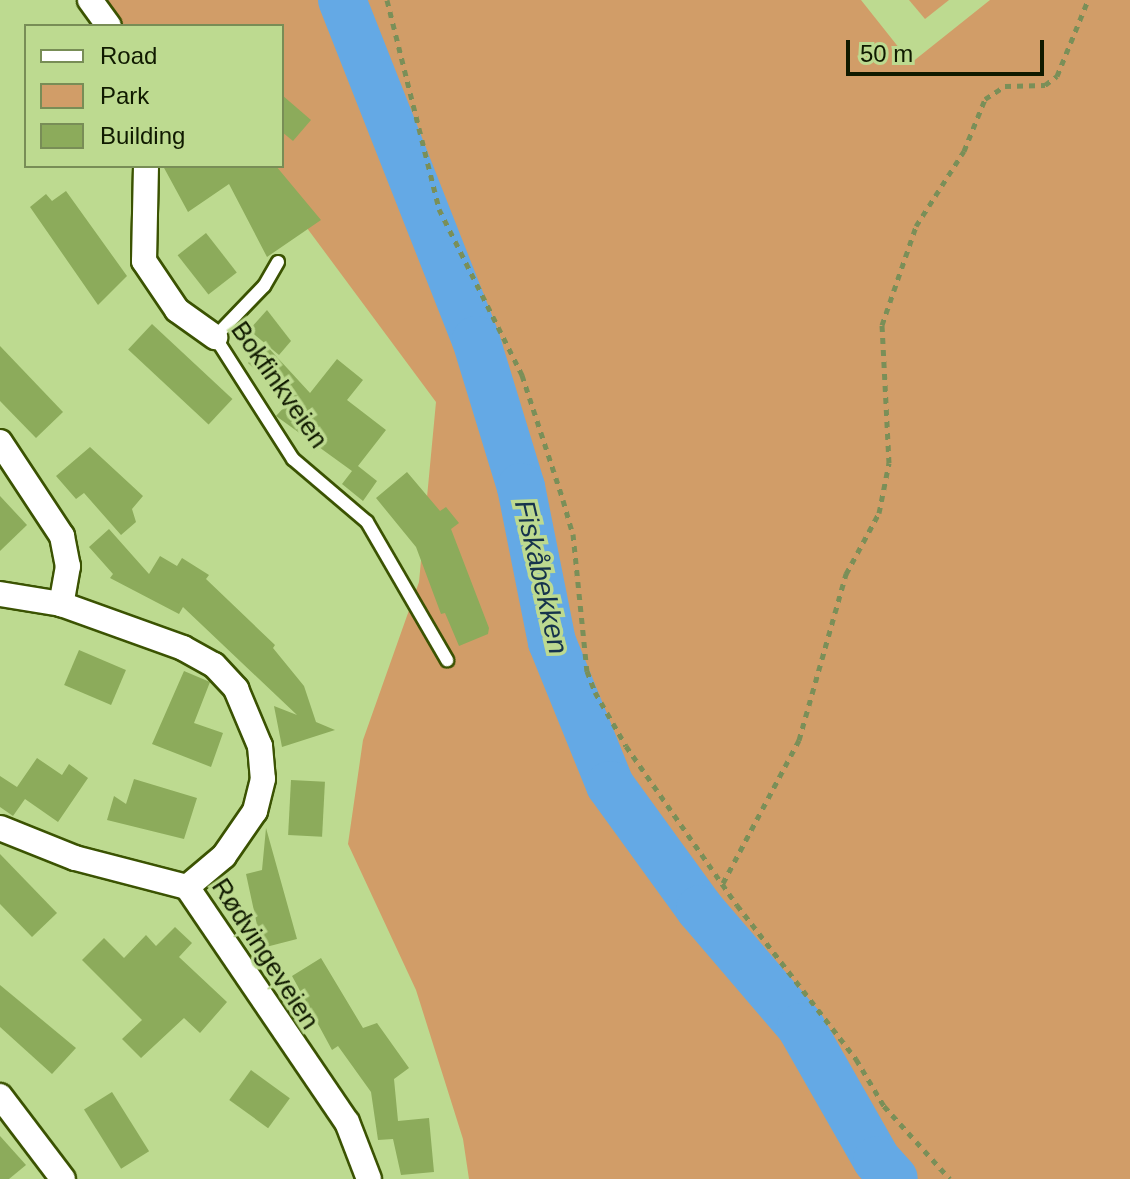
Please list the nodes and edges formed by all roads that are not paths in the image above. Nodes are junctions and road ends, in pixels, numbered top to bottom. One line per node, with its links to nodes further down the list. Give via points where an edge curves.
1 (90, 0): 2 (street)
2 (108, 24)
3 (146, 168): 5 (street, Bokfinkveien, via 144,261 177,310)
4 (278, 262): 5 (lane, via 264,286)
5 (215, 337): 9 (lane, Bokfinkveien, via 293,459 367,522)
6 (0, 442): 8 (street, via 62,536 68,566)
7 (0, 594): 8 (street)
8 (61, 604): 11 (street, via 183,648 214,665 250,715 263,779 255,811 224,856)
9 (447, 660)
10 (0, 828): 11 (street, Rødvingeveien, via 75,858)
11 (187, 887): 14 (street, Rødvingeveien, via 347,1122)
12 (0, 1096): 13 (street)
13 (63, 1179)
14 (369, 1179)

